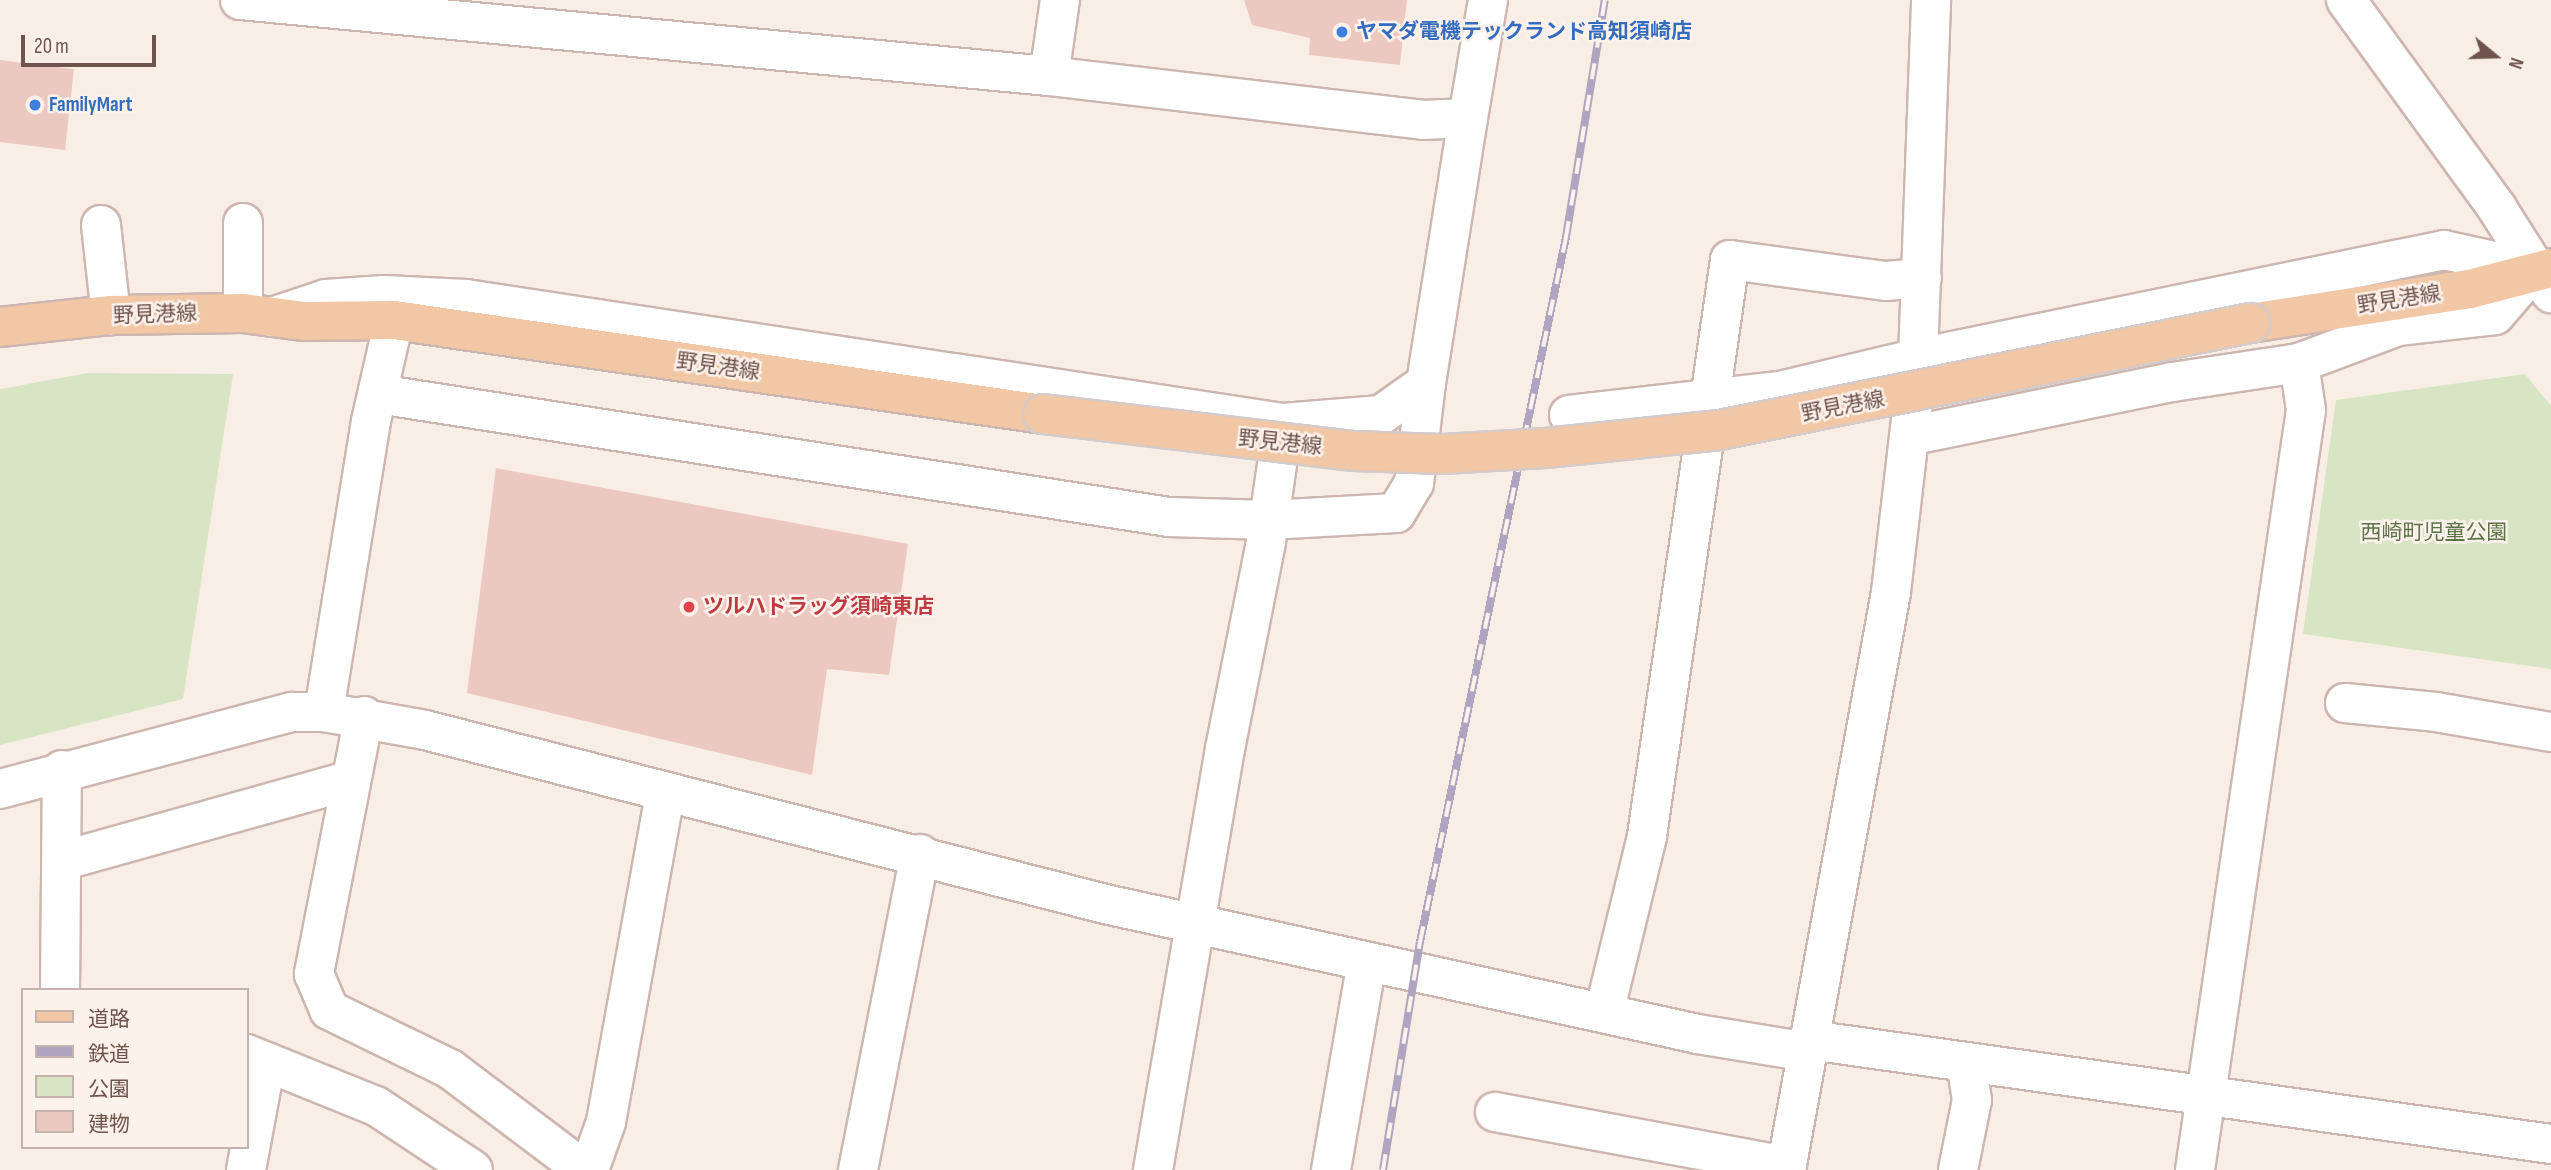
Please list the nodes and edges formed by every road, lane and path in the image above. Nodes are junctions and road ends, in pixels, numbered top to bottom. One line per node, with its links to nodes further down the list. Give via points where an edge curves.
1 (240, 0): 6 (street)
2 (1060, 0): 6 (street)
3 (1488, 0): 7 (street)
4 (1931, 0): 11 (street)
5 (2346, 0): 10 (street)
6 (1049, 76): 7 (street, via 1423,120)
7 (1468, 118): 18 (street)
8 (243, 223): 12 (street)
9 (100, 225): 13 (street)
10 (2545, 277): 14 (main road, 野見港線, bridge, via 2250,323 1802,415 1642,441 1442,454 1354,451 1043,414); 16 (street, via 2444,250); 17 (street, via 2495,315 2398,326)
11 (1922, 278): 16 (street); 20 (street, via 1886,281 1730,260)
12 (257, 315): 13 (main road, 野見港線); 14 (main road, 野見港線); 22 (street, via 326,299 384,295 466,299)
13 (111, 316): 15 (main road, 野見港線)
14 (394, 320): 19 (street)
15 (0, 327)
16 (1918, 358): 20 (street, via 1780,391); 23 (street)
17 (2299, 363): 23 (street, via 2172,383); 42 (street, via 2306,410)
18 (1426, 383): 22 (street, via 1381,415); 24 (street, via 1414,483 1396,513)
19 (378, 394): 24 (street, via 1169,517); 26 (street)
20 (1711, 402): 21 (street); 38 (street, via 1647,836)
21 (1569, 415)
22 (1283, 423): 24 (street)
23 (1909, 436): 39 (street, via 1891,592)
24 (1268, 520): 35 (street)
25 (2345, 704): 28 (street, via 2436,712)
26 (324, 712): 27 (street); 29 (street, via 292,712)
27 (364, 716): 30 (street); 32 (street)
28 (2551, 732)
29 (62, 769): 31 (street); 34 (street)
30 (351, 780): 34 (street); 50 (street, via 314,974 329,1010 450,1069)
31 (0, 789)
32 (666, 794): 33 (street); 50 (street, via 606,1122)
33 (920, 854): 35 (street, via 1105,904); 51 (street)
34 (65, 860): 37 (street)
35 (1196, 922): 36 (street); 52 (street)
36 (1367, 962): 38 (street); 53 (street)
37 (60, 988)
38 (1604, 1013): 39 (street)
39 (1809, 1046): 41 (street); 47 (street)
40 (256, 1058): 45 (street); 49 (street, via 376,1106)
41 (1966, 1063): 42 (street); 54 (street, via 1972,1100)
42 (2203, 1096): 44 (street); 55 (street)
43 (1495, 1112): 47 (street)
44 (2551, 1144)
45 (248, 1148)
46 (248, 1149): 48 (street)
47 (1787, 1168)
48 (246, 1170)
49 (473, 1170)
50 (587, 1170)
51 (858, 1170)
52 (1153, 1170)
53 (1331, 1170)
54 (1958, 1170)
55 (2196, 1170)

